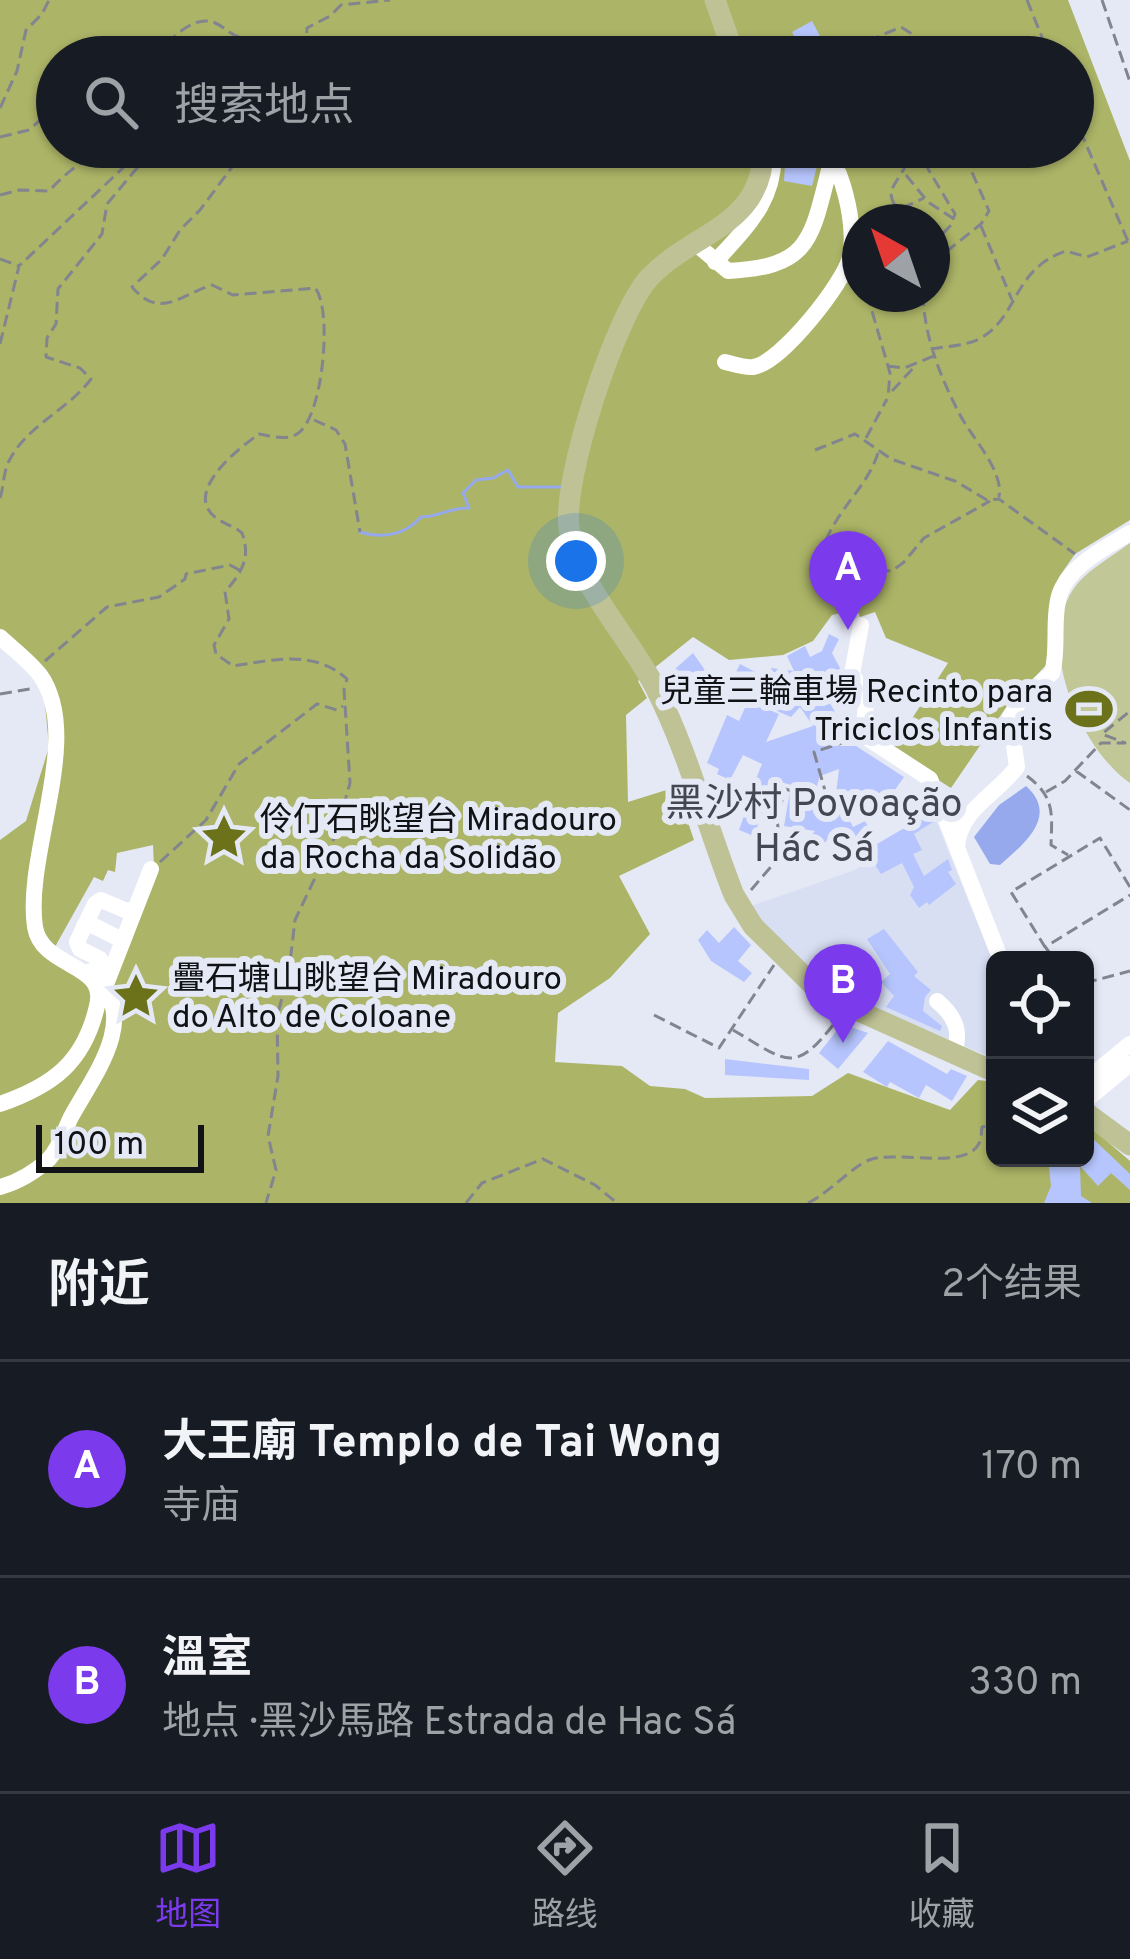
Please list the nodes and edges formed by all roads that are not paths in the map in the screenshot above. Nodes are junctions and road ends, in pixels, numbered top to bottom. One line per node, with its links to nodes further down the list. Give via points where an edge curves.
1 (716, 0): 2 (main road)
2 (728, 36)
3 (760, 168): 5 (main road, via 746,206)
4 (773, 168): 6 (street, via 762,207)
5 (696, 244): 6 (street); 21 (main road, via 655,273 628,310 575,463 569,528 584,570 658,692 738,905 823,995)
6 (715, 262): 7 (street, via 751,270 795,255 809,242 829,170 837,170 852,241 835,291 770,359 753,367)
7 (725, 362)
8 (1130, 533): 11 (street, via 1064,585 1052,674 1010,717 1015,770 965,818)
9 (860, 625): 11 (street, via 852,674 866,697 864,736 930,779)
10 (0, 637): 17 (street, via 35,669 53,709 35,924 50,955)
11 (956, 847): 16 (street)
12 (151, 869): 13 (street)
13 (130, 912): 14 (street, via 99,900); 15 (street)
14 (84, 926): 15 (street); 17 (street, via 76,944 100,959 97,970)
15 (122, 940): 18 (street)
16 (997, 951)
17 (84, 971): 18 (street)
18 (101, 996): 26 (street, via 66,1069 34,1093); 29 (street, via 115,1016 111,1041 55,1151)
19 (937, 1001): 21 (street, via 957,1024)
20 (1130, 1044): 24 (street)
21 (953, 1054): 23 (main road)
22 (1130, 1064): 25 (street)
23 (986, 1068)
24 (1094, 1074)
25 (1094, 1094)
26 (0, 1104)
27 (1094, 1119): 28 (main road)
28 (1130, 1145)
29 (0, 1187)

